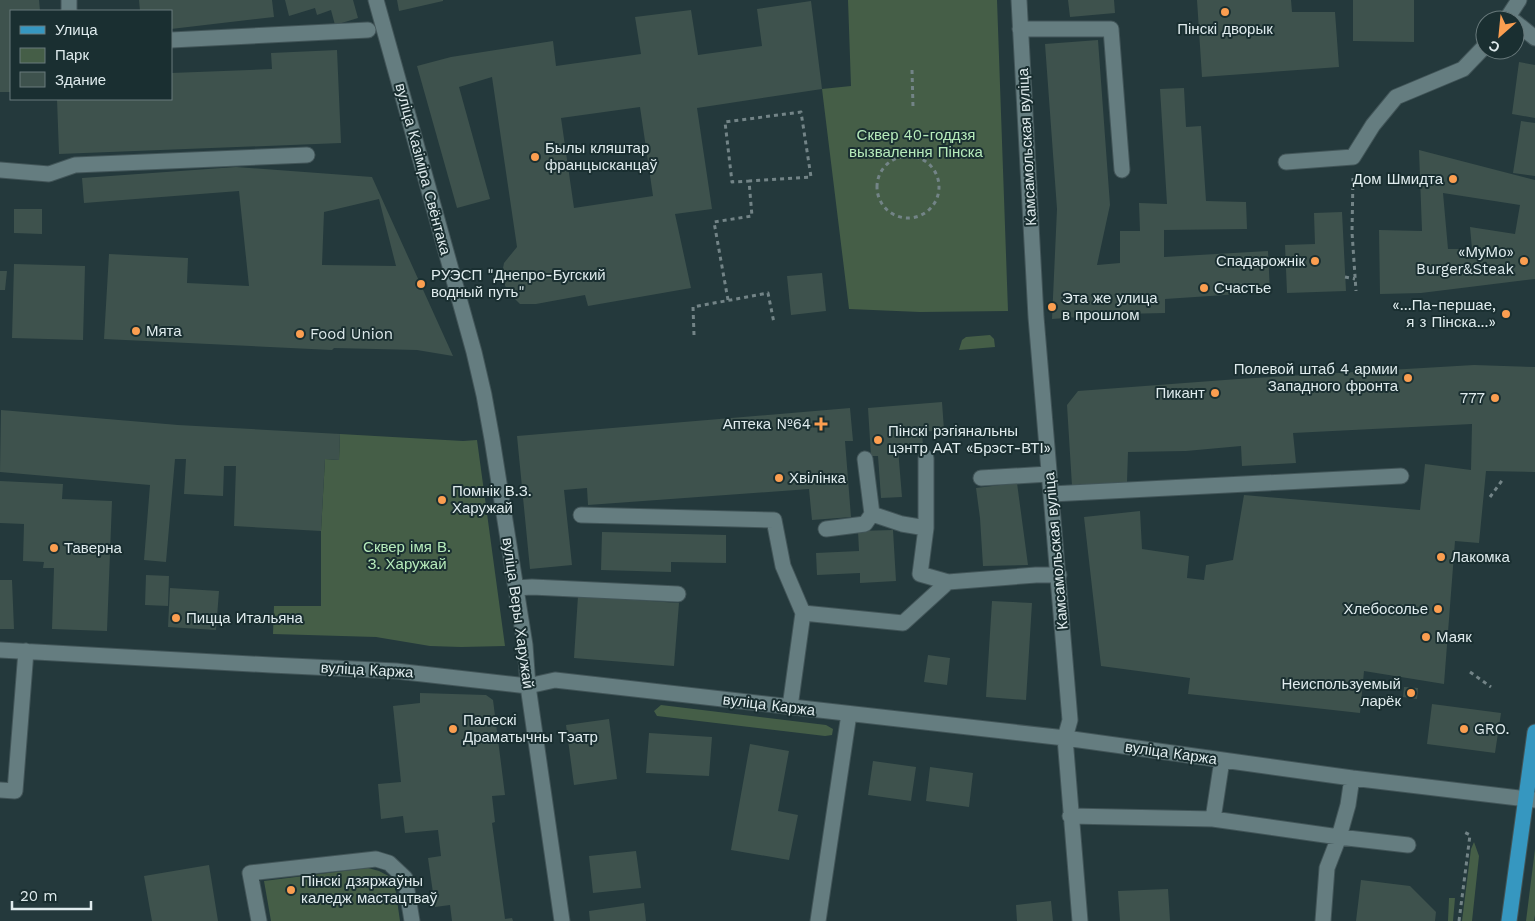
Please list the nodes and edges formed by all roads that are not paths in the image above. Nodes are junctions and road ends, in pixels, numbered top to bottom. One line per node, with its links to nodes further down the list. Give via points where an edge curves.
1 (376, 0): 11 (street, вуліца Казіміра Свёнтака)
2 (1018, 0): 3 (street, Камсамольская вуліца)
3 (1020, 29): 10 (street, via 1112,29); 14 (street, Камсамольская вуліца, via 1036,317)
4 (368, 30): 5 (street)
5 (172, 40)
6 (1475, 56): 8 (street, via 1463,69 1396,97 1353,157)
7 (307, 155): 9 (street, via 75,165 49,174)
8 (1286, 162)
9 (0, 170)
10 (1122, 170)
11 (484, 395): 24 (street, вуліца Веры Харужай)
12 (926, 458): 20 (street)
13 (865, 459): 18 (street)
14 (1050, 474): 16 (street); 17 (street, Камсамольская вуліца)
15 (1401, 476): 17 (street)
16 (981, 478)
17 (1051, 494): 22 (street, Камсамольская вуліца)
18 (872, 514): 20 (street); 21 (street, via 865,524)
19 (580, 515): 26 (street, via 774,520 783,566)
20 (926, 528): 23 (street, via 920,574)
21 (826, 529)
22 (1059, 575): 23 (street); 33 (street, Камсамольская вуліца, via 1070,720)
23 (948, 582): 26 (street, via 903,623)
24 (516, 588): 25 (street); 29 (street, вуліца Веры Харужай)
25 (678, 594)
26 (803, 613): 30 (street)
27 (0, 650): 28 (street, вуліца Каржа)
28 (26, 651): 29 (street, вуліца Каржа, via 396,671); 36 (street, via 15,791)
29 (528, 686): 30 (street, вуліца Каржа, via 554,680); 44 (street, вуліца Веры Харужай)
30 (790, 707): 31 (street, вуліца Каржа)
31 (849, 714): 33 (street, вуліца Каржа); 45 (street)
32 (1535, 732): 37 (main road)
33 (1064, 738): 34 (street, вуліца Каржа); 38 (street, Камсамольская вуліца)
34 (1222, 760): 35 (street, вуліца Каржа); 39 (street)
35 (1352, 778): 37 (street, вуліца Каржа); 40 (street)
36 (0, 790)
37 (1530, 799): 48 (main road)
38 (1070, 816): 39 (street); 46 (street, Камсамольская вуліца)
39 (1213, 819): 40 (street)
40 (1339, 837): 41 (street); 47 (street, via 1327,868)
41 (1408, 845)
42 (259, 921): 43 (street, via 250,873 376,859 390,864 404,878)
43 (412, 921)
44 (562, 921)
45 (818, 921)
46 (1080, 921)
47 (1323, 921)
48 (1509, 921)

